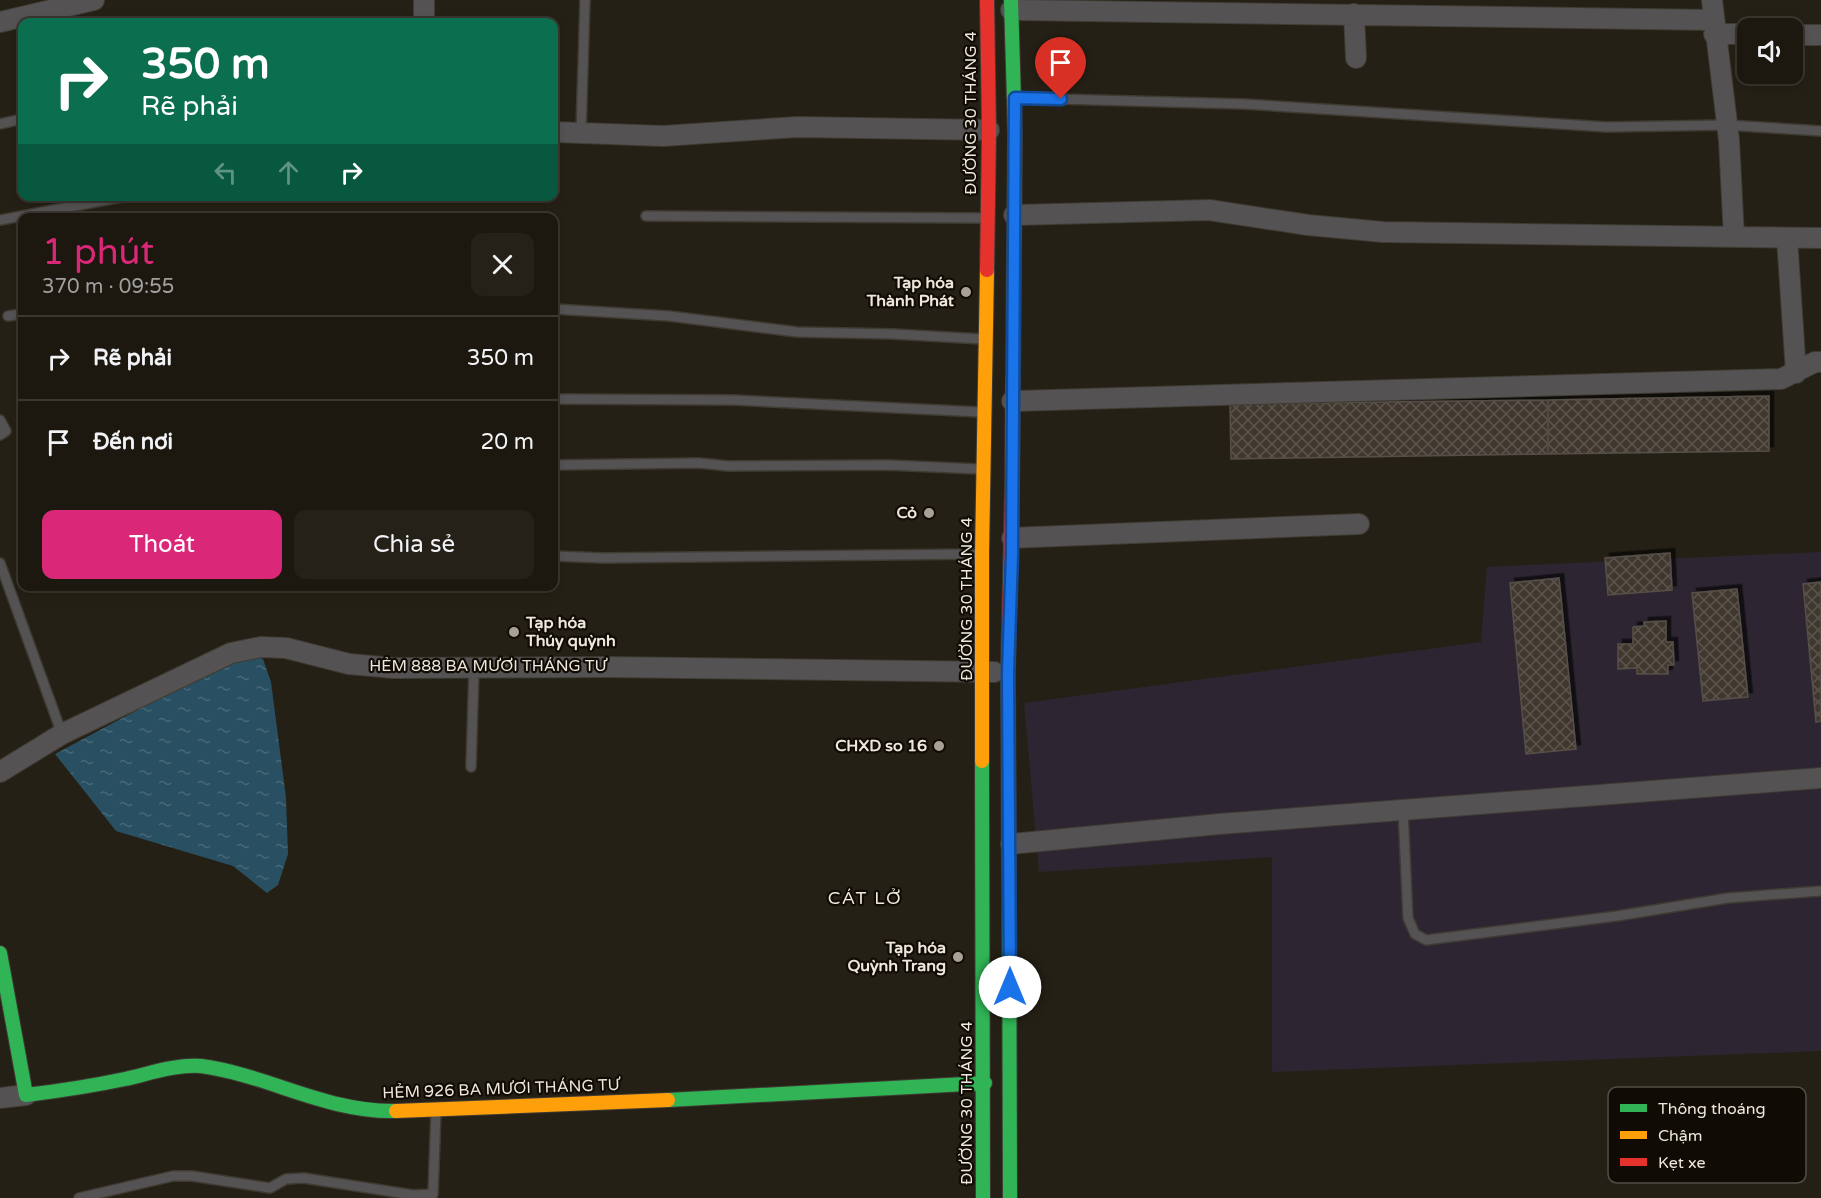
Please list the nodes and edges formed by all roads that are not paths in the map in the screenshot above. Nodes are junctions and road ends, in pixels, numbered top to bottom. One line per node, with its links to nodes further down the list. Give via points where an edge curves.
1 (94, 0): 9 (street)
2 (424, 0): 8 (street)
3 (585, 0): 22 (lane)
4 (987, 0): 19 (main road, ĐƯỜNG 30 THÁNG 4)
5 (1712, 0): 10 (street)
6 (1011, 5): 7 (street); 15 (main road)
7 (1354, 14): 10 (street); 14 (street)
8 (424, 18)
9 (0, 22)
10 (1713, 27): 11 (street); 18 (street)
11 (1737, 32)
12 (1803, 35): 13 (street)
13 (1821, 36)
14 (1356, 58)
15 (1015, 98): 18 (lane, via 1244,104 1607,127); 25 (main road)
16 (18, 120): 17 (lane)
17 (0, 124)
18 (1727, 125): 20 (lane); 30 (street)
19 (989, 130): 22 (street, via 797,127 663,136); 28 (main road, ĐƯỜNG 30 THÁNG 4)
20 (1821, 131)
21 (558, 132): 22 (street)
22 (581, 132)
23 (101, 201): 24 (lane)
24 (37, 213)
25 (1014, 215): 28 (main road); 30 (street, via 1209,210 1383,232); 40 (main road)
26 (646, 216): 28 (lane)
27 (18, 217): 29 (lane)
28 (987, 218): 36 (main road, ĐƯỜNG 30 THÁNG 4)
29 (0, 220)
30 (1734, 237): 31 (street)
31 (1787, 238): 32 (street); 38 (street)
32 (1821, 238)
33 (558, 309): 36 (lane, via 669,316 797,332)
34 (18, 315): 35 (lane)
35 (8, 316)
36 (985, 339): 41 (main road, ĐƯỜNG 30 THÁNG 4)
37 (1821, 362): 38 (street)
38 (1796, 374): 40 (street, via 1770,380)
39 (558, 399): 41 (lane, via 733,400)
40 (1012, 401): 47 (main road)
41 (986, 412): 45 (main road, ĐƯỜNG 30 THÁNG 4)
42 (0, 420): 43 (lane, via 6,431)
43 (0, 435)
44 (558, 465): 45 (lane, via 699,463)
45 (985, 469): 48 (main road, ĐƯỜNG 30 THÁNG 4)
46 (1359, 524): 47 (street)
47 (1012, 538): 53 (main road)
48 (982, 554): 49 (lane); 52 (main road, ĐƯỜNG 30 THÁNG 4)
49 (558, 556)
50 (0, 563): 54 (lane)
51 (474, 669): 52 (street, HẺM 888 BA MƯƠI THÁNG TƯ); 54 (street, HẺM 888 BA MƯƠI THÁNG TƯ, via 349,664 286,648 261,647 231,653); 55 (lane)
52 (983, 672): 53 (street, HẺM 888 BA MƯƠI THÁNG TƯ); 60 (main road, ĐƯỜNG 30 THÁNG 4)
53 (1008, 672): 59 (main road)
54 (62, 734): 56 (street, HẺM 888 BA MƯƠI THÁNG TƯ)
55 (471, 767)
56 (0, 772)
57 (1821, 778): 58 (street)
58 (1403, 810): 59 (street); 61 (lane, via 1408,918 1415,934 1426,939 1728,898)
59 (1011, 844): 60 (main road); 70 (main road)
60 (983, 845): 63 (main road, ĐƯỜNG 30 THÁNG 4)
61 (1821, 891)
62 (0, 953): 64 (main road)
63 (985, 1083): 66 (main road, HẺM 926 BA MƯƠI THÁNG TƯ); 69 (main road, ĐƯỜNG 30 THÁNG 4)
64 (26, 1095): 65 (street); 66 (main road, HẺM 926 BA MƯƠI THÁNG TƯ, via 199,1066 244,1075 346,1106 384,1111)
65 (0, 1098)
66 (436, 1109): 67 (lane, via 433,1194)
67 (413, 1197): 68 (lane, via 304,1178 286,1179 270,1188 182,1176)
68 (79, 1198)
69 (983, 1198)
70 (1010, 1198)

